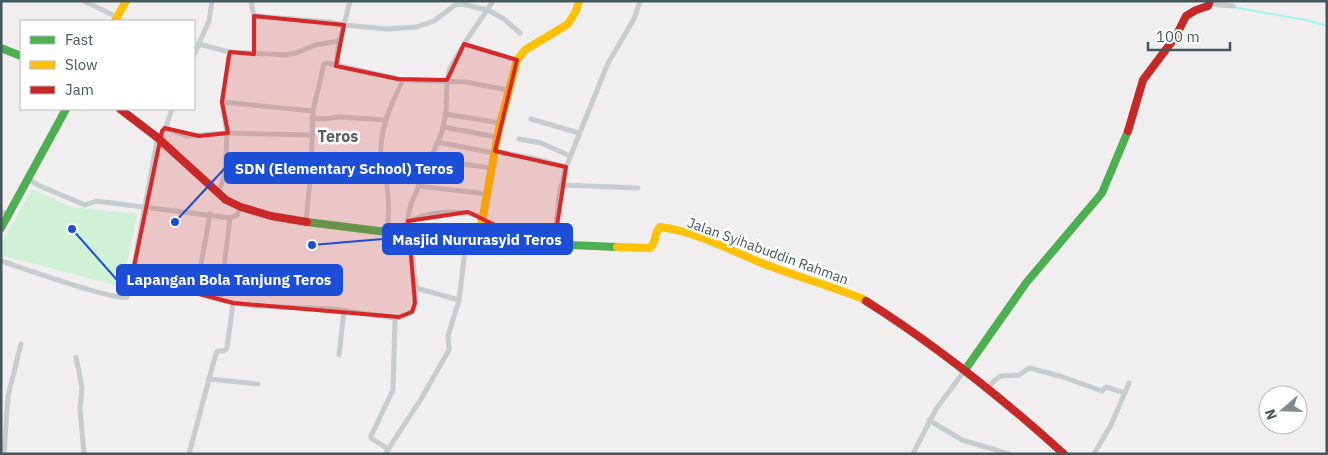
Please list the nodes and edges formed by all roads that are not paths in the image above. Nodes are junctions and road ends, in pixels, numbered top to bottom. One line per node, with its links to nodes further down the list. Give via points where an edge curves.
1 (84, 1): 14 (street)
2 (126, 1): 14 (street)
3 (212, 1): 18 (street, via 209,21)
4 (251, 1): 13 (street)
5 (350, 1): 15 (street)
6 (493, 1): 12 (street)
7 (579, 1): 25 (street, via 568,24 525,50)
8 (640, 1): 43 (street, via 634,19 608,63)
9 (462, 3): 12 (street); 15 (street, via 434,21 416,27 388,29)
10 (1210, 3): 11 (street); 85 (street, via 1186,16 1176,36 1143,80 1127,133 1102,193 1026,283)
11 (1233, 6)
12 (488, 10): 16 (street); 19 (street)
13 (254, 16): 15 (street); 23 (street)
14 (116, 19)
15 (344, 25): 17 (street)
16 (520, 34)
17 (339, 41): 23 (street, via 315,45 296,53); 26 (street)
18 (198, 44): 21 (street); 22 (street)
19 (464, 44): 25 (street); 28 (street)
20 (1, 48): 24 (street)
21 (195, 52)
22 (230, 52): 23 (street); 30 (street)
23 (254, 54)
24 (20, 56)
25 (517, 60): 29 (street)
26 (336, 65): 27 (street); 34 (street, via 324,64)
27 (404, 80): 28 (street); 38 (street)
28 (447, 80): 29 (street); 35 (street)
29 (508, 90): 39 (street)
30 (222, 102): 34 (street); 42 (street)
31 (65, 110): 54 (street)
32 (121, 110): 46 (street)
33 (172, 110): 41 (street)
34 (313, 111): 36 (street)
35 (446, 114): 39 (street); 40 (street)
36 (312, 118): 38 (street); 44 (street)
37 (531, 119): 43 (street)
38 (386, 120): 69 (street, via 381,138 381,160 388,192)
39 (500, 123): 45 (street)
40 (443, 127): 45 (street); 48 (street)
41 (165, 128): 42 (street, via 188,136); 46 (street)
42 (227, 133): 44 (street); 58 (street, via 223,173)
43 (579, 133): 50 (street)
44 (312, 135): 66 (street)
45 (497, 137): 49 (street)
46 (158, 138): 58 (street); 61 (street)
47 (519, 140): 50 (street, via 541,143)
48 (438, 142): 49 (street); 51 (street)
49 (495, 152): 52 (street); 53 (street)
50 (570, 156): 52 (street)
51 (431, 158): 53 (street); 56 (street)
52 (566, 167): 55 (street)
53 (492, 168): 59 (street)
54 (28, 179): 61 (street, via 82,204 96,201); 62 (street)
55 (562, 184): 57 (street); 72 (street)
56 (418, 186): 59 (street); 67 (street)
57 (638, 188)
58 (216, 193): 60 (street)
59 (487, 194): 65 (street)
60 (241, 207): 64 (street, via 237,215); 66 (street)
61 (144, 208): 63 (street); 74 (street)
62 (5, 213): 68 (street)
63 (210, 214): 64 (street); 76 (street)
64 (230, 218): 77 (street)
65 (482, 219): 67 (street, via 468,212 448,213 421,216); 71 (street, via 475,241); 72 (street, Jalan Syihabuddin Rahman, via 519,237)
66 (306, 222): 69 (street)
67 (406, 224): 70 (street)
68 (1, 228)
69 (387, 232): 70 (street)
70 (407, 235): 71 (street); 75 (street)
71 (466, 242): 78 (street)
72 (554, 245): 85 (street, Jalan Syihabuddin Rahman, via 650,248 660,228 698,236 860,298)
73 (1, 261): 74 (street, via 121,298 128,295)
74 (132, 276): 76 (street)
75 (416, 288): 78 (street); 81 (street, via 414,310)
76 (196, 293): 77 (street)
77 (220, 300): 79 (street)
78 (459, 300): 94 (street, via 448,336 449,350)
79 (234, 303): 80 (street); 86 (street, via 227,348 216,353)
80 (344, 311): 81 (street); 83 (street)
81 (395, 318): 94 (street, via 393,390 370,436)
82 (21, 344): 92 (street)
83 (339, 355)
84 (76, 356): 96 (street, via 82,387 80,409)
85 (965, 370): 89 (street, Jalan Syihabuddin Rahman); 93 (street)
86 (209, 379): 88 (street); 97 (street)
87 (1129, 383): 90 (street)
88 (258, 384)
89 (988, 388): 90 (street, via 1001,376 1019,375 1029,368 1102,391 1106,387); 100 (street, Jalan Syihabuddin Rahman)
90 (1125, 393): 101 (street)
91 (1, 396): 92 (street)
92 (8, 396): 95 (street)
93 (929, 420): 98 (street); 99 (street, via 962,440)
94 (386, 451)
95 (4, 454)
96 (84, 454)
97 (189, 454)
98 (913, 454)
99 (1009, 454)
100 (1064, 454)
101 (1094, 454)

